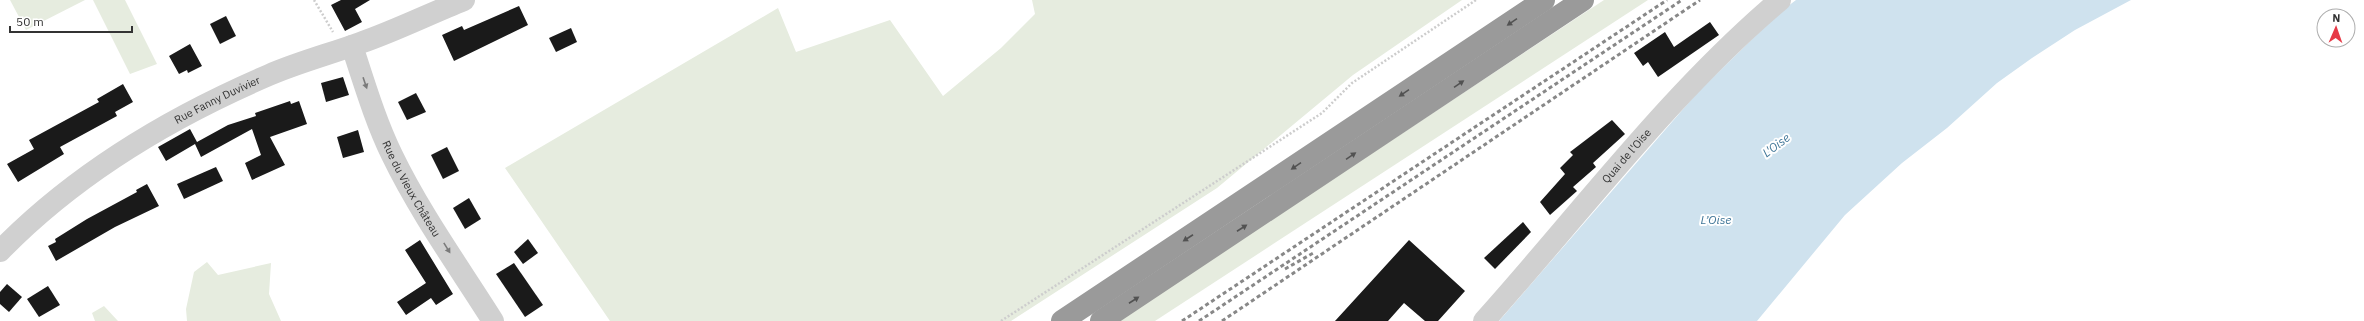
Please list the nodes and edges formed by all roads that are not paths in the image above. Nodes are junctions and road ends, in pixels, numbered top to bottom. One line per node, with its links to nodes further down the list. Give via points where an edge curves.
1 (464, 0): 5 (street, Rue Fanny Duvivier)
2 (1544, 0): 8 (highway, one-way to 8)
3 (1583, 0): 9 (highway, one-way to 3)
4 (1780, 0): 10 (street, Quai de l'Oise, via 1730,45 1686,91)
5 (347, 48): 6 (street, Rue Fanny Duvivier, via 262,78 200,108 149,137 67,190); 7 (street, Rue du Vieux Château, one-way to 7, via 392,156 414,196)
6 (0, 249)
7 (493, 321)
8 (1062, 321)
9 (1101, 321)
10 (1484, 321)

